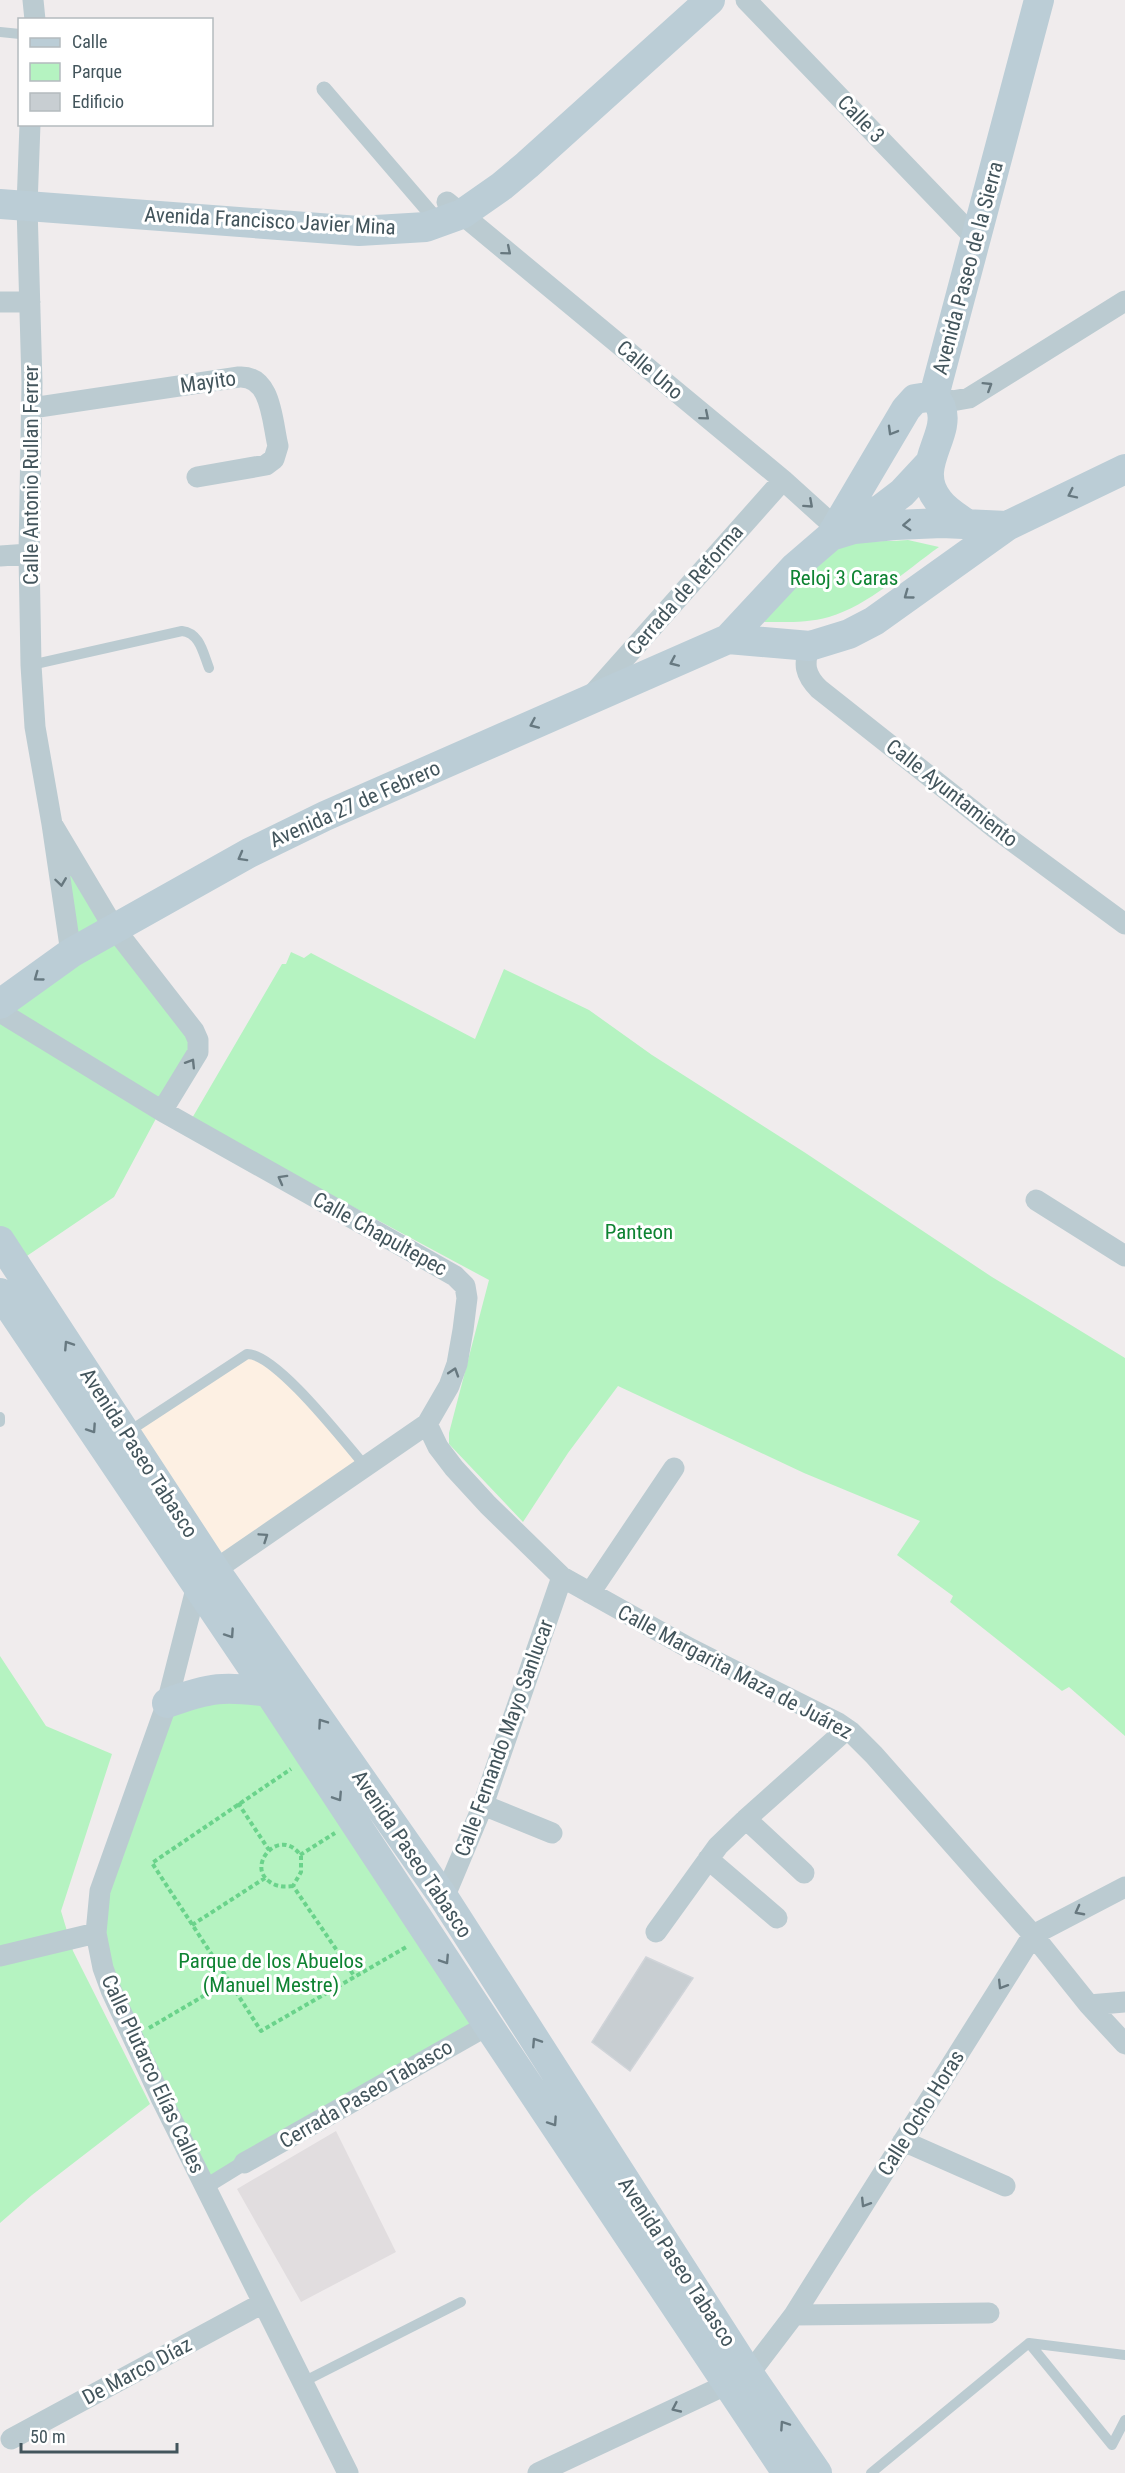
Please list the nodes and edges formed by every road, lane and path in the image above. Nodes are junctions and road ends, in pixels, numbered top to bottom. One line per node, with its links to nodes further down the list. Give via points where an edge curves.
1 (33, 0): 6 (street)
2 (683, 0): 12 (main road, Avenida Francisco Javier Mina)
3 (710, 0): 12 (main road, Avenida Francisco Javier Mina, via 502,186)
4 (746, 0): 13 (street, Calle 3)
5 (1039, 0): 13 (main road, Avenida Paseo de la Sierra)
6 (34, 18)
7 (0, 33): 8 (lane)
8 (18, 34)
9 (324, 89): 12 (street, Calle Uno)
10 (30, 126): 11 (street, Calle Antonio Rullan Ferrer)
11 (14, 196): 12 (main road, Avenida Francisco Javier Mina, via 359,231 402,229); 16 (street, Calle Antonio Rullan Ferrer)
12 (444, 212): 22 (street, Calle Uno, one-way to 22)
13 (976, 238): 17 (main road, Avenida Paseo de la Sierra)
14 (1125, 301): 17 (street, one-way to 14, via 952,401 969,398)
15 (0, 302): 16 (street)
16 (30, 303): 18 (street, Calle Antonio Rullan Ferrer)
17 (934, 396): 19 (main road, via 942,410 942,424); 25 (main road, Avenida Paseo de la Sierra, one-way to 25, via 915,399 906,409)
18 (32, 408): 21 (street, Mayito, via 239,377 255,379 266,394 277,454 266,465); 26 (street, Calle Antonio Rullan Ferrer)
19 (929, 464): 23 (main road, via 931,488 937,499); 25 (main road, via 881,509)
20 (1125, 469): 24 (main road, Avenida 27 de Febrero, one-way to 24)
21 (197, 477)
22 (783, 480): 25 (street, Calle Uno, one-way to 25); 32 (street, Cerrada de Reforma)
23 (967, 524): 24 (main road, Avenida 27 de Febrero); 25 (main road, Avenida 27 de Febrero, one-way to 25, via 875,526)
24 (1007, 525): 29 (main road, Avenida 27 de Febrero, one-way to 29, via 874,621 849,634)
25 (834, 532): 28 (main road, Avenida 27 de Febrero, via 795,567)
26 (29, 554): 27 (street); 30 (street, Calle Antonio Rullan Ferrer)
27 (0, 556)
28 (728, 639): 29 (main road, Avenida 27 de Febrero); 32 (main road, Avenida 27 de Febrero, one-way to 32)
29 (810, 646): 34 (street, Calle Ayuntamiento, via 806,670 819,688 996,829)
30 (31, 665): 31 (lane, via 190,632 197,638); 33 (street, Calle Antonio Rullan Ferrer, via 35,727)
31 (209, 668)
32 (588, 701): 35 (main road, Avenida 27 de Febrero, one-way to 35, via 249,852)
33 (52, 824): 35 (street, Calle Antonio Rullan Ferrer); 36 (street, Calle Antonio Rullan Ferrer, one-way to 36)
34 (1123, 918)
35 (114, 928): 36 (main road, Avenida 27 de Febrero); 39 (street, one-way to 35, via 198,1052 198,1040)
36 (71, 953): 37 (main road, Avenida 27 de Febrero, one-way to 37)
37 (0, 1004)
38 (0, 1012): 39 (street, Calle Chapultepec)
39 (162, 1111): 46 (street, Calle Chapultepec, one-way to 39, via 439,1407 457,1364 467,1298 465,1286 454,1276)
40 (1036, 1200): 42 (street)
41 (0, 1241): 47 (main road, Avenida Paseo Tabasco, one-way to 41)
42 (1125, 1257)
43 (4, 1307): 51 (main road, Avenida Paseo Tabasco, one-way to 51)
44 (0, 1417): 45 (lane)
45 (0, 1422)
46 (427, 1424): 48 (street, Calle Chapultepec); 50 (street, Calle Margarita Maza de Juárez, via 454,1468)
47 (126, 1433): 48 (lane, via 247,1354 254,1354 283,1373); 51 (main road, Avenida Paseo Tabasco)
48 (366, 1467): 51 (street, Calle Chapultepec, one-way to 48)
49 (674, 1468): 52 (street)
50 (562, 1577): 52 (street, Calle Margarita Maza de Juárez); 58 (street, Calle Fernando Mayo Sanlucar)
51 (206, 1578): 53 (main road, Avenida Paseo Tabasco, one-way to 53); 54 (street, Calle Plutarco Elías Calles); 69 (main road, Avenida Paseo Tabasco, one-way to 51)
52 (590, 1593): 55 (street, Calle Margarita Maza de Juárez)
53 (269, 1692): 54 (main road, via 231,1687 202,1690); 56 (main road, Avenida Paseo Tabasco)
54 (167, 1703): 73 (street, Calle Plutarco Elías Calles, via 100,1891)
55 (847, 1729): 59 (street); 75 (street, Calle Margarita Maza de Juárez)
56 (310, 1755): 57 (path); 60 (main road, Avenida Paseo Tabasco, one-way to 60)
57 (238, 1803): 62 (path); 71 (path, via 152,1863)
58 (483, 1805): 61 (street); 69 (street, Calle Fernando Mayo Sanlucar)
59 (746, 1818): 64 (street); 65 (street)
60 (354, 1822): 63 (path); 74 (main road, Avenida Paseo Tabasco)
61 (552, 1833)
62 (269, 1850): 63 (path, via 285,1845); 66 (path, via 261,1865)
63 (300, 1855): 67 (path, via 301,1872)
64 (708, 1859): 70 (street); 72 (street)
65 (804, 1873)
66 (265, 1878): 67 (path, via 278,1886); 71 (path)
67 (293, 1886): 77 (path)
68 (1125, 1887): 75 (street, Calle Ocho Horas, one-way to 75)
69 (444, 1898): 94 (main road, Avenida Paseo Tabasco, one-way to 69)
70 (777, 1918)
71 (192, 1925): 78 (path)
72 (656, 1932)
73 (96, 1933): 76 (street); 82 (street, Calle Plutarco Elías Calles, via 107,1979)
74 (428, 1935): 77 (path); 81 (main road, Avenida Paseo Tabasco, one-way to 81)
75 (1034, 1935): 80 (street, Calle Margarita Maza de Juárez); 84 (street, Calle Ocho Horas, one-way to 84)
76 (0, 1956)
77 (355, 1977): 78 (path, via 261,2031)
78 (229, 1981): 82 (path)
79 (1125, 2002): 80 (street)
80 (1089, 2005): 83 (street, Calle Margarita Maza de Juárez)
81 (488, 2025): 85 (street, Cerrada Paseo Tabasco); 94 (main road, Avenida Paseo Tabasco, one-way to 94)
82 (133, 2038): 87 (street, Calle Plutarco Elías Calles)
83 (1125, 2043)
84 (903, 2141): 86 (street); 91 (street, Calle Ocho Horas, one-way to 91)
85 (244, 2163): 87 (street)
86 (1005, 2186)
87 (205, 2187): 89 (street, Calle Plutarco Elías Calles)
88 (461, 2302): 95 (lane)
89 (263, 2303): 95 (street, Calle Plutarco Elías Calles); 97 (street, De Marco Díaz)
90 (989, 2313): 91 (street)
91 (794, 2315): 94 (street, Calle Ocho Horas)
92 (1029, 2343): 93 (lane); 96 (lane, via 1112,2445); 104 (lane)
93 (1125, 2355)
94 (739, 2379): 98 (main road, Avenida Paseo Tabasco); 99 (street, Calle Ocho Horas, one-way to 99); 103 (main road, Avenida Paseo Tabasco, one-way to 94)
95 (303, 2382): 100 (street, Calle Plutarco Elías Calles)
96 (1125, 2420)
97 (11, 2439)
98 (773, 2461): 102 (main road, Avenida Paseo Tabasco)
99 (569, 2466): 101 (street, Calle Ocho Horas)
100 (348, 2473)
101 (538, 2473)
102 (787, 2473)
103 (817, 2473)
104 (871, 2473)

